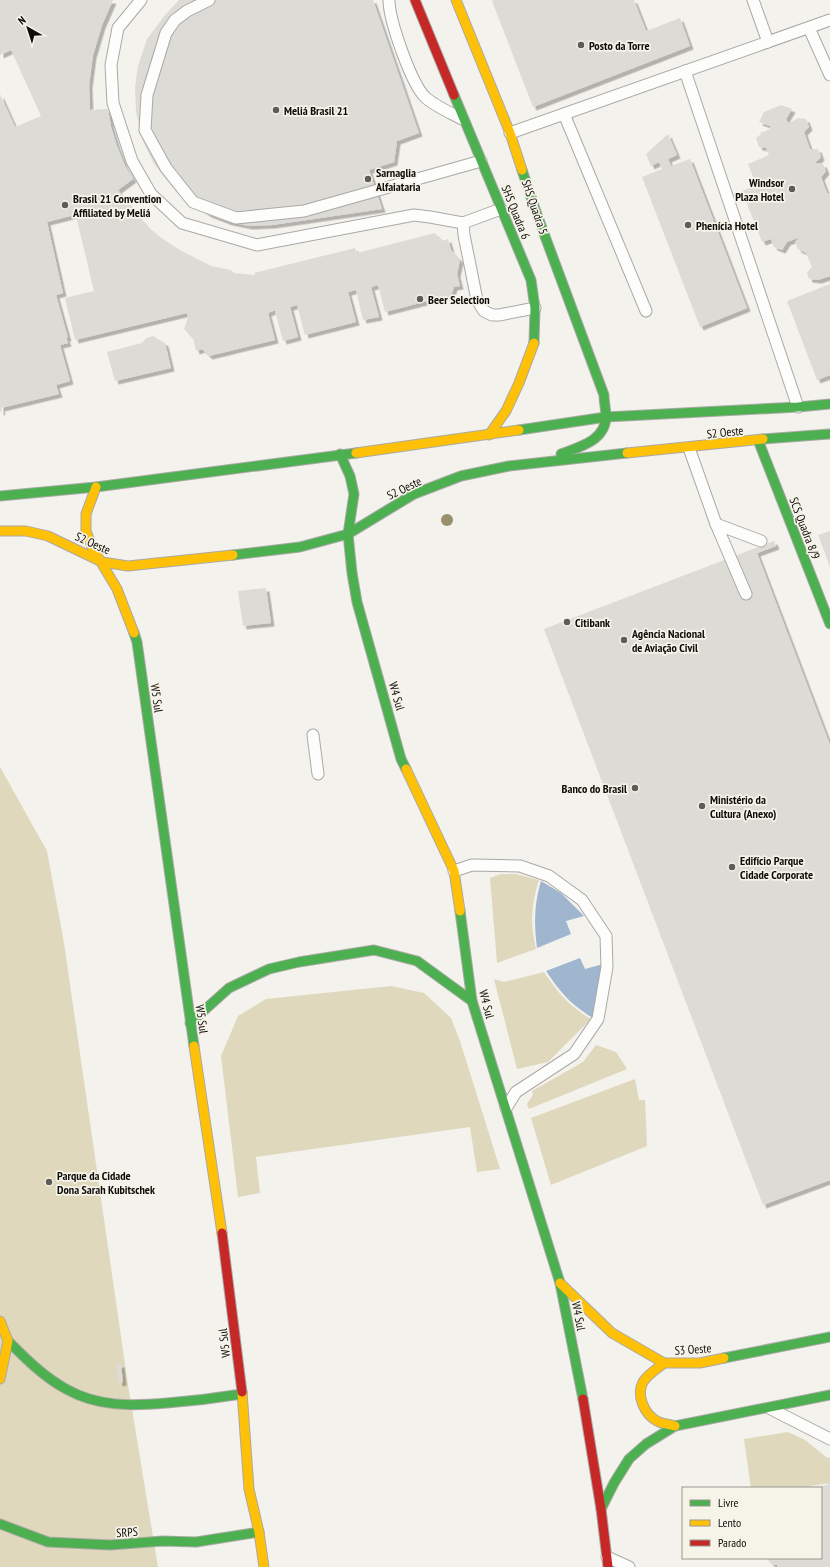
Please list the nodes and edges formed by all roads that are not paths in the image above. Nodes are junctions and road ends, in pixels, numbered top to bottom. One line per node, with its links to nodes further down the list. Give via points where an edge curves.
1 (141, 0): 17 (lane, via 118,28 111,65 113,102 132,161 151,194 182,223 257,245 414,215)
2 (209, 0): 15 (lane, via 187,11 175,20 166,32 147,95 145,130 166,168 193,202 236,218 304,210)
3 (389, 0): 13 (lane, via 389,10 406,63 418,89 426,98)
4 (415, 0): 13 (main road, SHS Quadra 6)
5 (456, 0): 14 (main road, SHS Quadra 5)
6 (753, 0): 9 (lane)
7 (830, 20): 8 (lane)
8 (809, 28): 9 (lane); 11 (lane)
9 (768, 42): 10 (lane)
10 (685, 71): 12 (lane); 21 (lane)
11 (830, 75)
12 (564, 114): 14 (lane); 19 (lane)
13 (465, 121): 15 (main road, SHS Quadra 6)
14 (510, 133): 22 (main road, SHS Quadra 5, via 536,212 604,394)
15 (481, 161): 16 (main road, SHS Quadra 6)
16 (501, 209): 17 (lane); 18 (main road, SHS Quadra 6, via 531,280)
17 (463, 223): 18 (lane, via 477,300 484,311 499,315)
18 (535, 308): 24 (main road, SHS Quadra 6, via 534,346 506,411)
19 (646, 311)
20 (830, 404): 21 (main road, S2 Oeste)
21 (798, 407): 22 (main road, S2 Oeste)
22 (606, 417): 24 (main road, S2 Oeste); 28 (main road, via 600,434 584,446)
23 (830, 434): 25 (main road, S2 Oeste)
24 (489, 435): 27 (main road, S2 Oeste)
25 (758, 440): 26 (main road, S2 Oeste); 37 (main road, SCS Quadra 8/9)
26 (689, 448): 28 (main road, S2 Oeste); 31 (lane)
27 (340, 454): 29 (main road, S2 Oeste); 33 (main road, W4 Sul, via 350,476 354,494)
28 (538, 464): 33 (main road, S2 Oeste, via 509,466 461,476 414,494)
29 (96, 487): 30 (main road, S2 Oeste); 35 (main road, W5 Sul, via 85,520 86,532)
30 (0, 496)
31 (716, 524): 34 (lane); 36 (lane)
32 (0, 531): 35 (main road, S2 Oeste, via 26,531 48,536)
33 (348, 534): 35 (main road, S2 Oeste, via 300,547 163,564 128,566); 40 (main road, W4 Sul, via 357,602 402,759)
34 (761, 541)
35 (102, 562): 42 (main road, W5 Sul, via 128,612 137,642)
36 (746, 594)
37 (830, 624)
38 (313, 735): 39 (lane)
39 (318, 774)
40 (454, 871): 41 (main road, W4 Sul); 43 (lane, via 472,865 520,866 550,876 582,900 606,936 607,967 598,1019 574,1054 516,1092)
41 (472, 1001): 42 (main road, via 417,961 374,950 269,969 229,988); 43 (main road, W4 Sul)
42 (190, 1022): 50 (main road, W5 Sul, via 221,1225)
43 (505, 1109): 44 (main road, W4 Sul)
44 (560, 1283): 48 (main road, S3 Oeste, via 612,1333); 55 (main road, W4 Sul, via 589,1428)
45 (0, 1321): 47 (main road)
46 (830, 1337): 48 (main road, S3 Oeste, via 700,1363)
47 (8, 1341): 49 (main road); 50 (main road, via 33,1366 53,1381 90,1400 119,1406 191,1401)
48 (664, 1363): 53 (main road, via 646,1377 640,1391 643,1408 654,1420)
49 (0, 1379)
50 (242, 1394): 57 (main road, W5 Sul, via 249,1489)
51 (830, 1395): 52 (main road)
52 (767, 1408): 53 (main road); 54 (lane)
53 (675, 1426): 55 (main road, via 646,1444 629,1459)
54 (830, 1439)
55 (601, 1509): 58 (main road, W4 Sul)
56 (0, 1524): 57 (main road, SRPS, via 48,1542 110,1545 163,1541 196,1542)
57 (259, 1532): 59 (main road, W5 Sul)
58 (607, 1562): 60 (lane)
59 (264, 1567)
60 (629, 1567)

